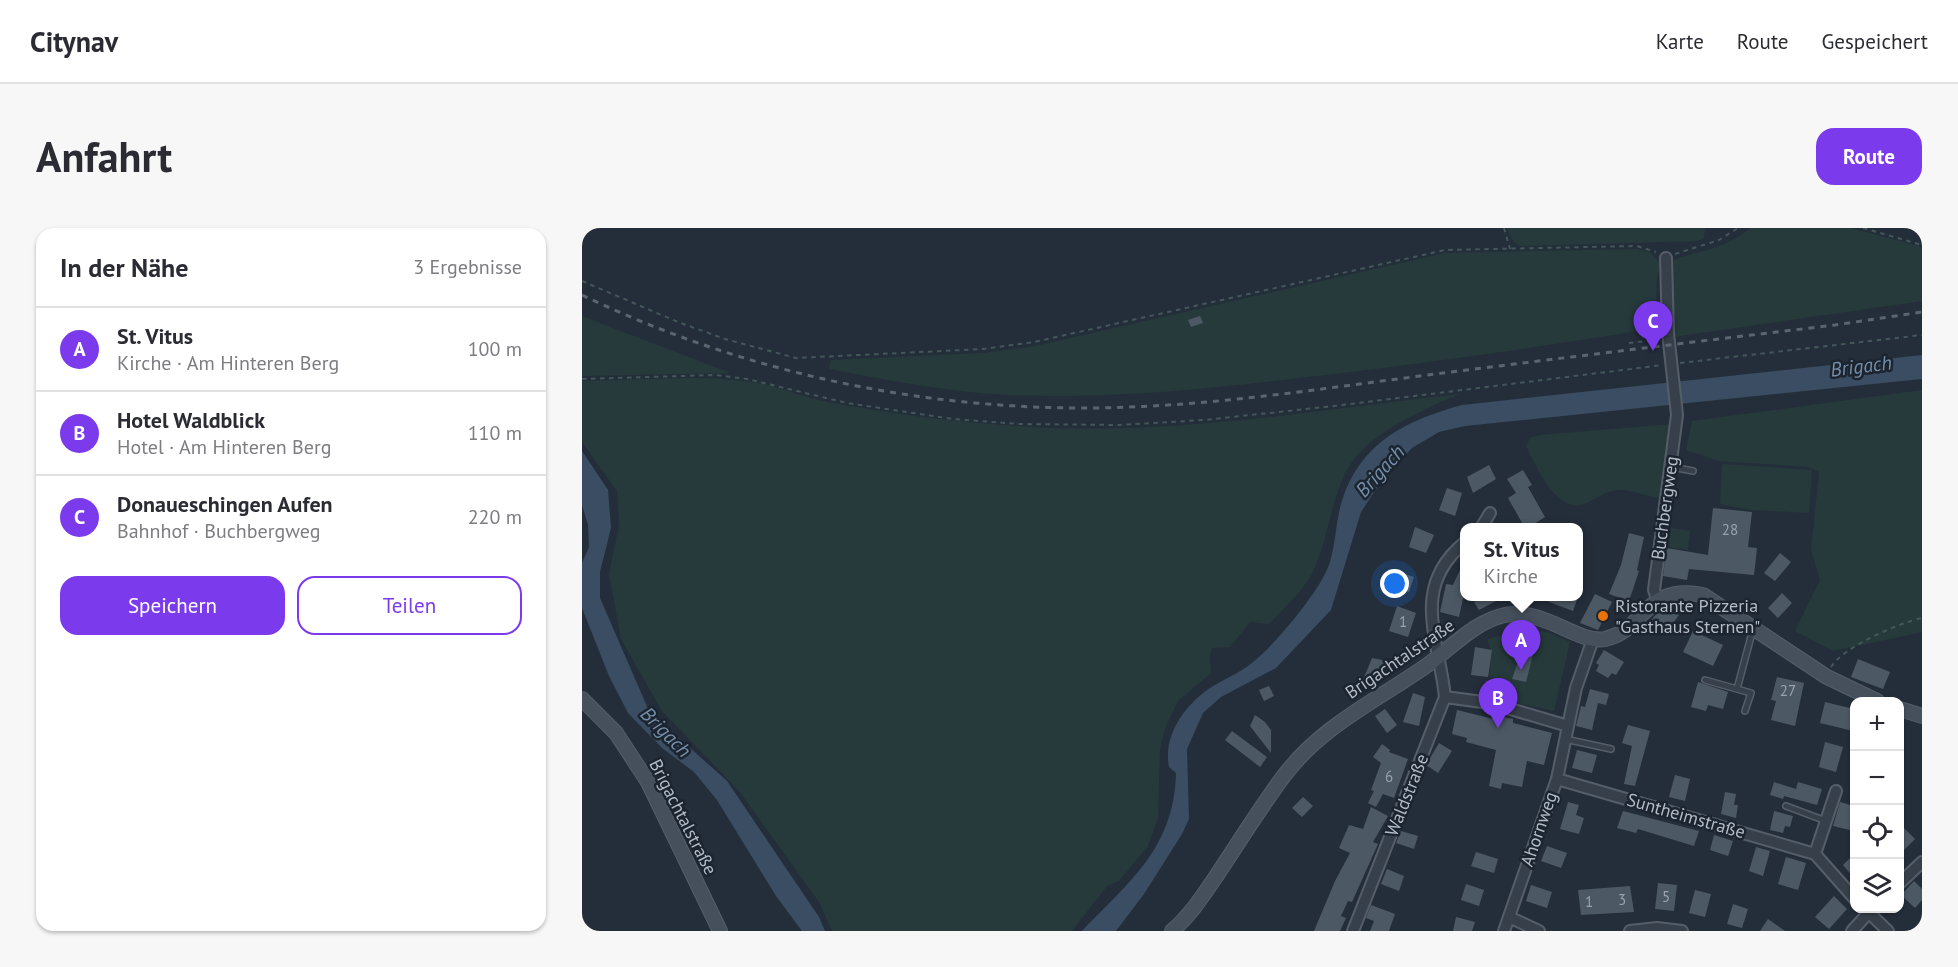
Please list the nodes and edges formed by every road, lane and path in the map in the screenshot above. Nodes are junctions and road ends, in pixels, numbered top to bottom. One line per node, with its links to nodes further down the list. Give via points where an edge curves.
1 (1504, 228): 6 (path)
2 (1738, 228): 7 (path, via 1719,240)
3 (1863, 228): 4 (path)
4 (1872, 229): 5 (path)
5 (1922, 245)
6 (1510, 249): 7 (path, via 1637,246); 8 (path, via 1471,248 1421,254 1065,337 1006,347 806,359 725,339)
7 (1666, 258): 12 (street)
8 (582, 281)
9 (1660, 334): 11 (path)
10 (1922, 335): 12 (path, via 1713,357)
11 (1629, 344)
12 (1672, 370): 13 (path, via 1608,370 1334,406 1109,425 953,419 847,404 715,375); 14 (street, Buchbergweg, via 1677,415)
13 (582, 379)
14 (1671, 467): 15 (lane); 19 (street, Buchbergweg, via 1654,590)
15 (1692, 471)
16 (1490, 513): 17 (street)
17 (1484, 523)
18 (1460, 546): 23 (street, Waldstraße, via 1450,555 1436,580 1430,605)
19 (1658, 600): 21 (street, via 1686,592 1703,595); 22 (street, via 1619,633)
20 (1922, 618): 24 (path, via 1904,622 1840,656)
21 (1753, 627): 24 (street); 26 (lane)
22 (1593, 639): 23 (street, Brigachtalstraße, via 1543,617 1506,615 1490,620); 33 (street, Ahornweg)
23 (1439, 656): 27 (street, Waldstraße); 48 (street, Brigachtalstraße, via 1331,726 1305,752 1284,776 1198,903)
24 (1827, 677): 28 (street)
25 (1705, 680): 26 (lane)
26 (1737, 689): 30 (lane, via 1751,693)
27 (1445, 697): 33 (street, via 1490,704); 49 (street, Waldstraße)
28 (1864, 697)
29 (582, 699): 47 (street, Brigachtalstraße, via 616,733 648,782)
30 (1746, 711)
31 (1904, 711): 32 (street)
32 (1922, 716)
33 (1568, 726): 34 (street, Ahornweg)
34 (1565, 739): 35 (lane); 36 (street, Ahornweg)
35 (1611, 749)
36 (1557, 779): 40 (street, Suntheimstraße); 46 (street, Ahornweg)
37 (1836, 791): 39 (street)
38 (1786, 806): 39 (lane)
39 (1826, 820): 40 (street)
40 (1815, 854): 43 (street)
41 (1922, 862): 42 (street)
42 (1904, 878)
43 (1850, 893)
44 (1866, 913): 54 (street)
45 (1871, 913): 55 (street)
46 (1509, 917): 50 (street, Ahornweg); 51 (street)
47 (720, 931)
48 (1172, 931)
49 (1353, 931)
50 (1504, 931)
51 (1539, 931)
52 (1630, 931): 53 (street)
53 (1682, 931)
54 (1852, 931)
55 (1888, 931)

